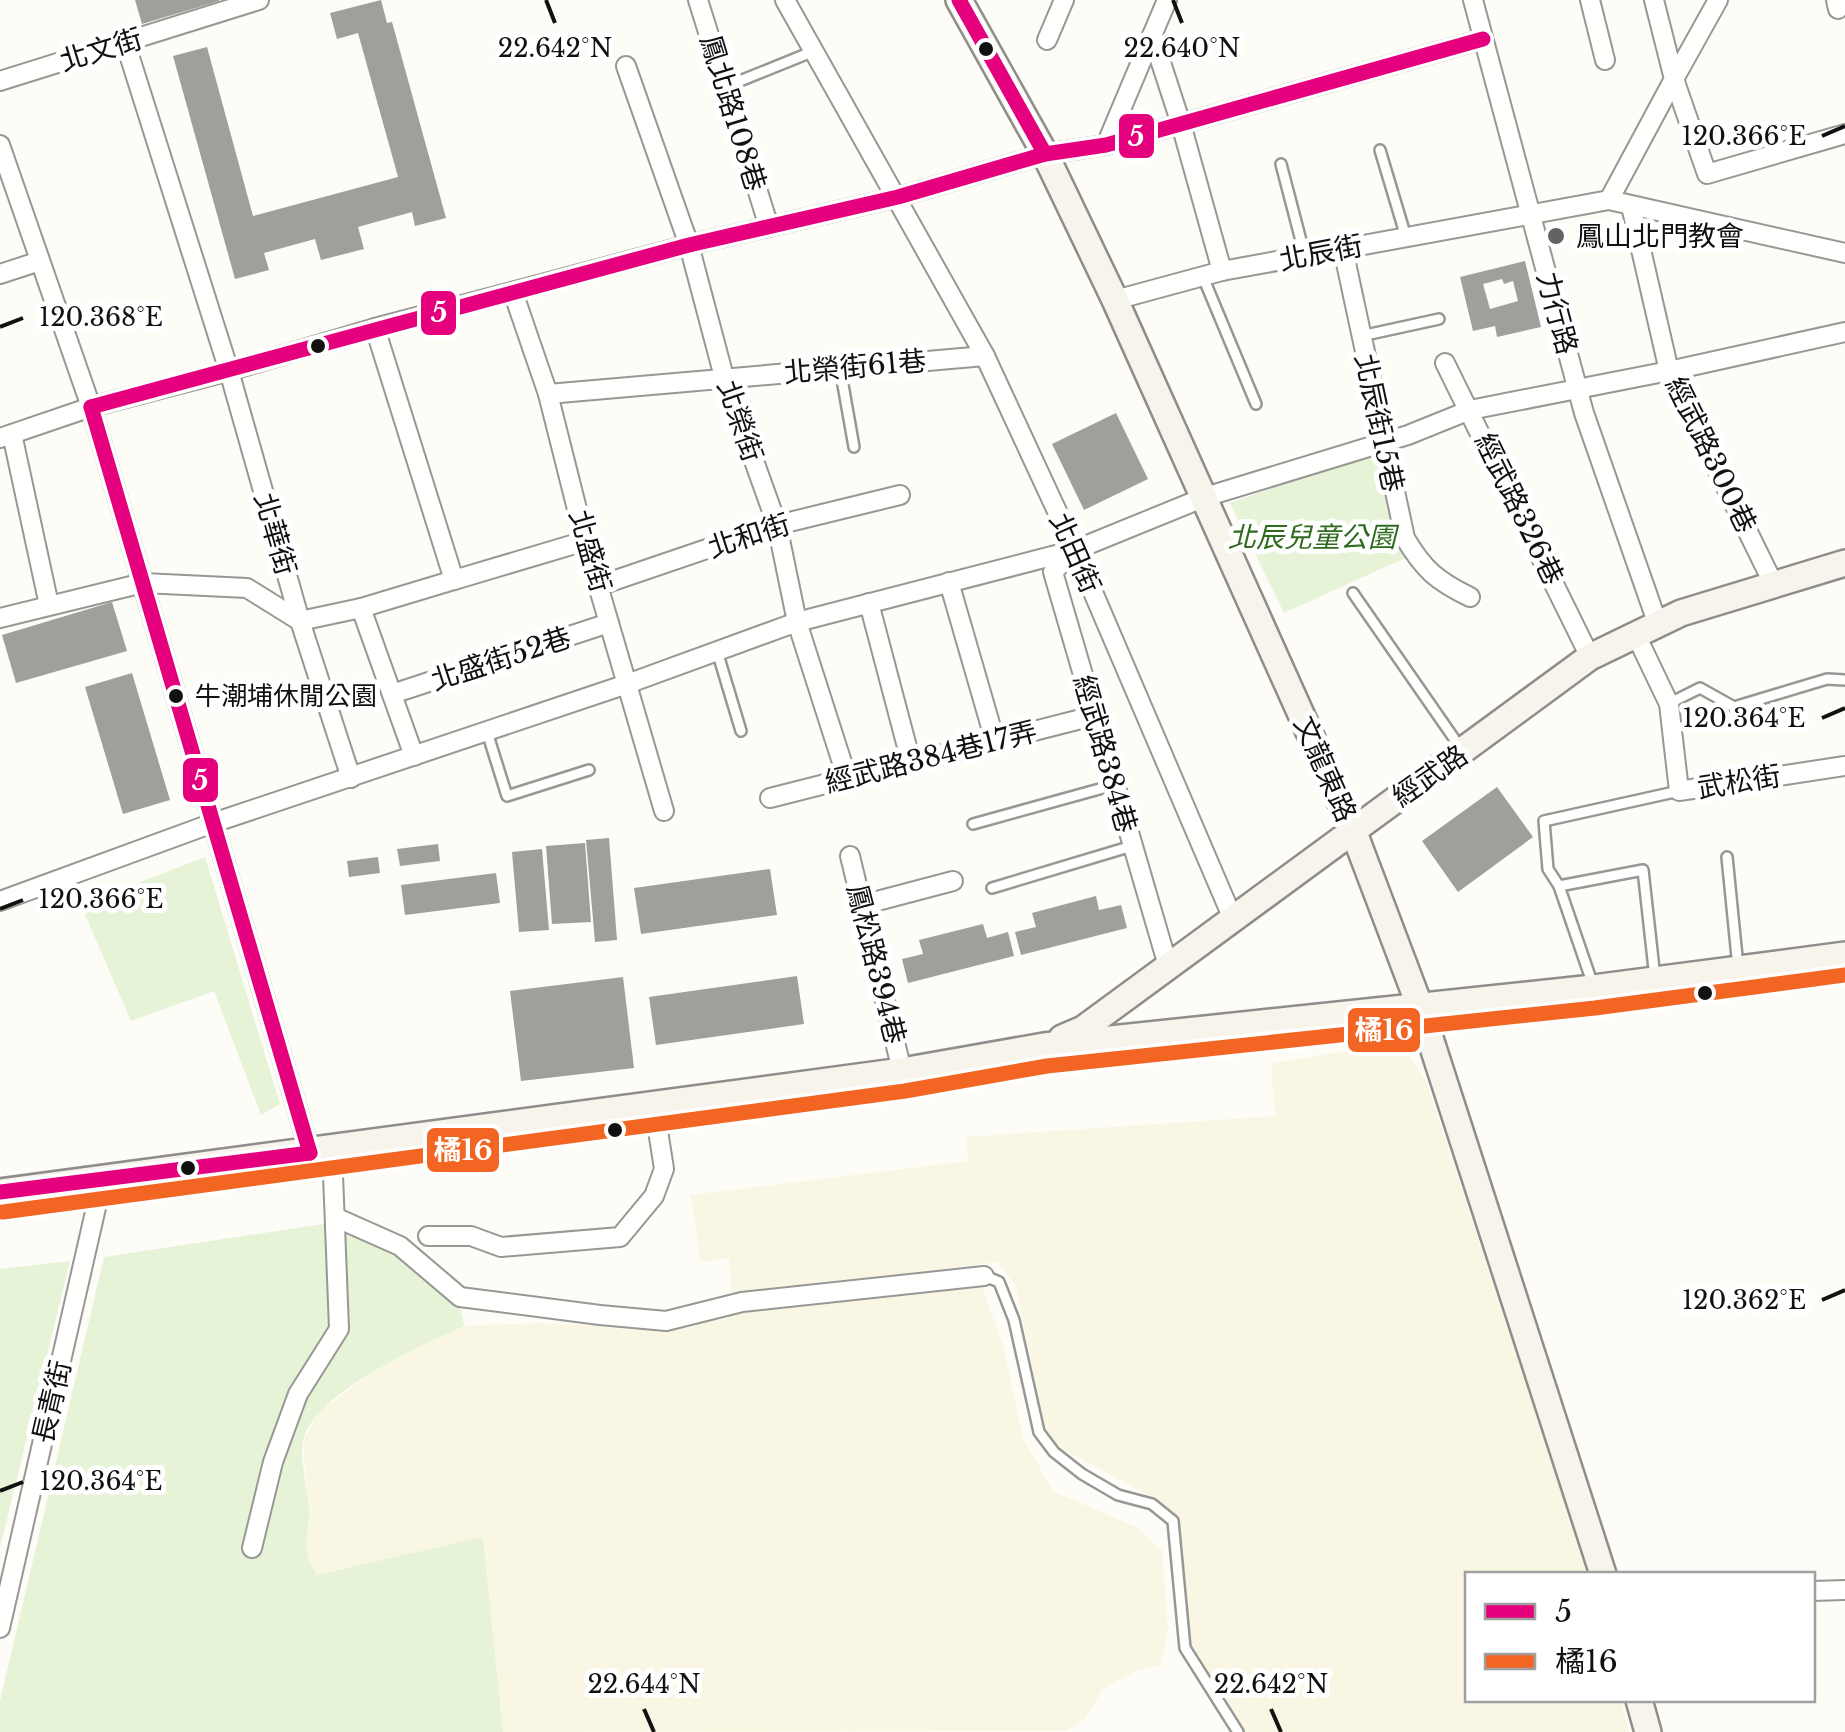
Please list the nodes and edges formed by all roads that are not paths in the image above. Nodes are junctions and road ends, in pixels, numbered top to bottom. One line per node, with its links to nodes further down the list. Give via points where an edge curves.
1 (259, 0): 14 (street, 北文街)
2 (698, 0): 20 (street, 鳳北路108巷)
3 (785, 0): 15 (street)
4 (1064, 0): 13 (street)
5 (1167, 0): 11 (street)
6 (1473, 0): 12 (street, 力行路)
7 (1590, 0): 16 (street)
8 (1654, 0): 18 (street)
9 (1718, 0): 18 (street)
10 (966, 5): 26 (street, 文龍東路)
11 (1152, 35): 21 (street); 24 (street)
12 (1484, 39): 21 (street); 31 (street, 力行路)
13 (1048, 40)
14 (125, 42): 19 (street, 北文街); 52 (street, 北華街)
15 (814, 51): 20 (lane); 28 (street)
16 (1605, 60)
17 (626, 66): 34 (street, 北榮街)
18 (1674, 79): 22 (street, via 1706,174); 29 (street)
19 (0, 81)
20 (725, 87): 32 (street, 鳳北路108巷)
21 (1181, 124): 24 (street); 39 (street)
22 (1845, 134)
23 (0, 145): 38 (street)
24 (1106, 145): 26 (street)
25 (1380, 150): 33 (lane)
26 (1045, 154): 28 (street); 43 (street, 文龍東路)
27 (1280, 164): 37 (lane)
28 (898, 197): 32 (street); 48 (street, 北田街)
29 (1609, 200): 30 (street); 31 (street, 北辰街)
30 (1631, 206): 36 (street); 51 (street, 經武路300巷)
31 (1530, 214): 33 (street, 北辰街); 54 (street, 力行路)
32 (769, 227): 34 (street)
33 (1406, 237): 35 (street, 北辰街)
34 (689, 246): 42 (street); 53 (street, 北榮街)
35 (1342, 249): 37 (street, 北辰街); 47 (street, 北辰街15巷)
36 (1845, 253)
37 (1305, 256): 39 (street, 北辰街)
38 (40, 260): 40 (street); 57 (street)
39 (1222, 271): 41 (street, 北辰街)
40 (0, 274)
41 (1203, 276): 43 (street, 北辰街); 56 (lane)
42 (513, 292): 45 (street); 55 (street, 北盛街)
43 (1115, 300): 63 (street, 文龍東路)
44 (1440, 319): 47 (lane, 北辰街15巷)
45 (375, 328): 52 (street); 68 (street)
46 (1845, 332): 51 (street)
47 (1361, 336): 60 (street, 北辰街15巷)
48 (985, 356): 50 (street, 北榮街61巷); 66 (street, 北田街)
49 (1445, 363): 58 (street, 經武路326巷)
50 (840, 368): 53 (street, 北榮街61巷); 61 (lane)
51 (1669, 371): 54 (street); 71 (street, 經武路300巷)
52 (230, 372): 57 (street); 79 (street, 北華街)
53 (724, 377): 55 (street, 北榮街61巷); 64 (street, 北榮街)
54 (1578, 389): 58 (street); 82 (street, 力行路)
55 (548, 394): 65 (street, 北盛街)
56 (1256, 404)
57 (91, 407): 59 (street); 70 (street)
58 (1470, 410): 60 (street); 84 (street, 經武路326巷)
59 (6, 437): 76 (street)
60 (1382, 443): 63 (street); 74 (street, 北辰街15巷, via 1405,538 1440,583)
61 (854, 447)
62 (900, 495): 64 (street, 北和街)
63 (1206, 498): 66 (street); 106 (street, 文龍東路)
64 (777, 526): 72 (street, 北和街); 80 (street, 北榮街)
65 (586, 541): 68 (street); 72 (street, 北盛街)
66 (1075, 550): 69 (street); 89 (street, 經武路384巷, via 1053,572); 115 (street, 北田街)
67 (1845, 563): 71 (street, 經武路)
68 (454, 580): 77 (street)
69 (949, 582): 75 (street); 92 (street)
70 (143, 583): 76 (street); 79 (street, via 248,588); 104 (street)
71 (1774, 583): 82 (street, 經武路)
72 (601, 585): 81 (street, 北盛街)
73 (1353, 594): 93 (lane)
74 (1470, 597)
75 (869, 603): 80 (street); 95 (street)
76 (49, 605): 78 (street)
77 (361, 608): 79 (street); 87 (street)
78 (0, 618)
79 (300, 621): 98 (street, 北華街)
80 (797, 622): 83 (street); 99 (street, 北榮街)
81 (609, 623): 86 (street, 北盛街); 87 (street, 北盛街52巷)
82 (1646, 627): 84 (street, 經武路); 88 (street, 武松街)
83 (717, 651): 86 (street); 90 (lane)
84 (1590, 657): 93 (street, 經武路)
85 (1845, 680): 88 (lane, via 1827,679 1734,706 1700,688)
86 (627, 684): 91 (street); 103 (street, 北盛街)
87 (392, 694): 94 (street)
88 (1669, 704): 101 (street, 武松街)
89 (1093, 716): 92 (street, 經武路384巷17弄); 100 (street, 經武路384巷)
90 (742, 730)
91 (487, 732): 94 (street); 97 (lane, via 507,796)
92 (995, 741): 95 (street, 經武路384巷17弄)
93 (1464, 752): 106 (street, 經武路)
94 (414, 756): 98 (street)
95 (910, 762): 99 (street, 經武路384巷17弄)
96 (1845, 766): 101 (street, 武松街)
97 (589, 770)
98 (352, 778): 104 (street)
99 (847, 778): 102 (street, 經武路384巷17弄)
100 (1114, 785): 105 (lane); 107 (street, 經武路384巷)
101 (1679, 791): 111 (lane, via 1544,821 1548,869)
102 (770, 798)
103 (664, 811)
104 (214, 824): 113 (street); 125 (street)
105 (973, 824)
106 (1352, 830): 115 (street, 經武路); 121 (street, 文龍東路)
107 (1132, 846): 112 (lane); 117 (street, 經武路384巷)
108 (850, 856): 114 (street, 鳳松路394巷)
109 (1727, 857): 118 (lane)
110 (953, 881): 114 (street)
111 (1559, 886): 119 (lane, via 1643,870); 120 (lane)
112 (992, 888)
113 (0, 901)
114 (862, 904): 123 (street, 鳳松路394巷)
115 (1233, 919): 117 (street, 經武路)
116 (1845, 955): 118 (street)
117 (1168, 966): 122 (street, 經武路, via 1083,1028)
118 (1739, 970): 119 (street)
119 (1655, 980): 120 (street)
120 (1594, 988): 121 (street)
121 (1420, 1008): 122 (street); 132 (street, 文龍東路)
122 (1044, 1046): 123 (street)
123 (902, 1071): 124 (street)
124 (654, 1105): 125 (street); 129 (street, via 664,1169 654,1196 620,1237 501,1247 471,1236)
125 (321, 1151): 126 (street); 128 (street)
126 (103, 1177): 127 (street); 135 (street, 長青街)
127 (0, 1192)
128 (336, 1218): 130 (street, via 400,1246 460,1297 600,1316 666,1321 742,1302); 131 (street, via 339,1329 298,1394)
129 (428, 1236)
130 (984, 1276): 137 (lane, via 999,1282 1039,1432 1054,1452 1173,1522 1185,1648)
131 (252, 1548)
132 (1602, 1572)
133 (1845, 1590): 134 (street)
134 (1815, 1591)
135 (0, 1628)
136 (1639, 1702): 138 (street)
137 (1238, 1732)
138 (1648, 1732)

